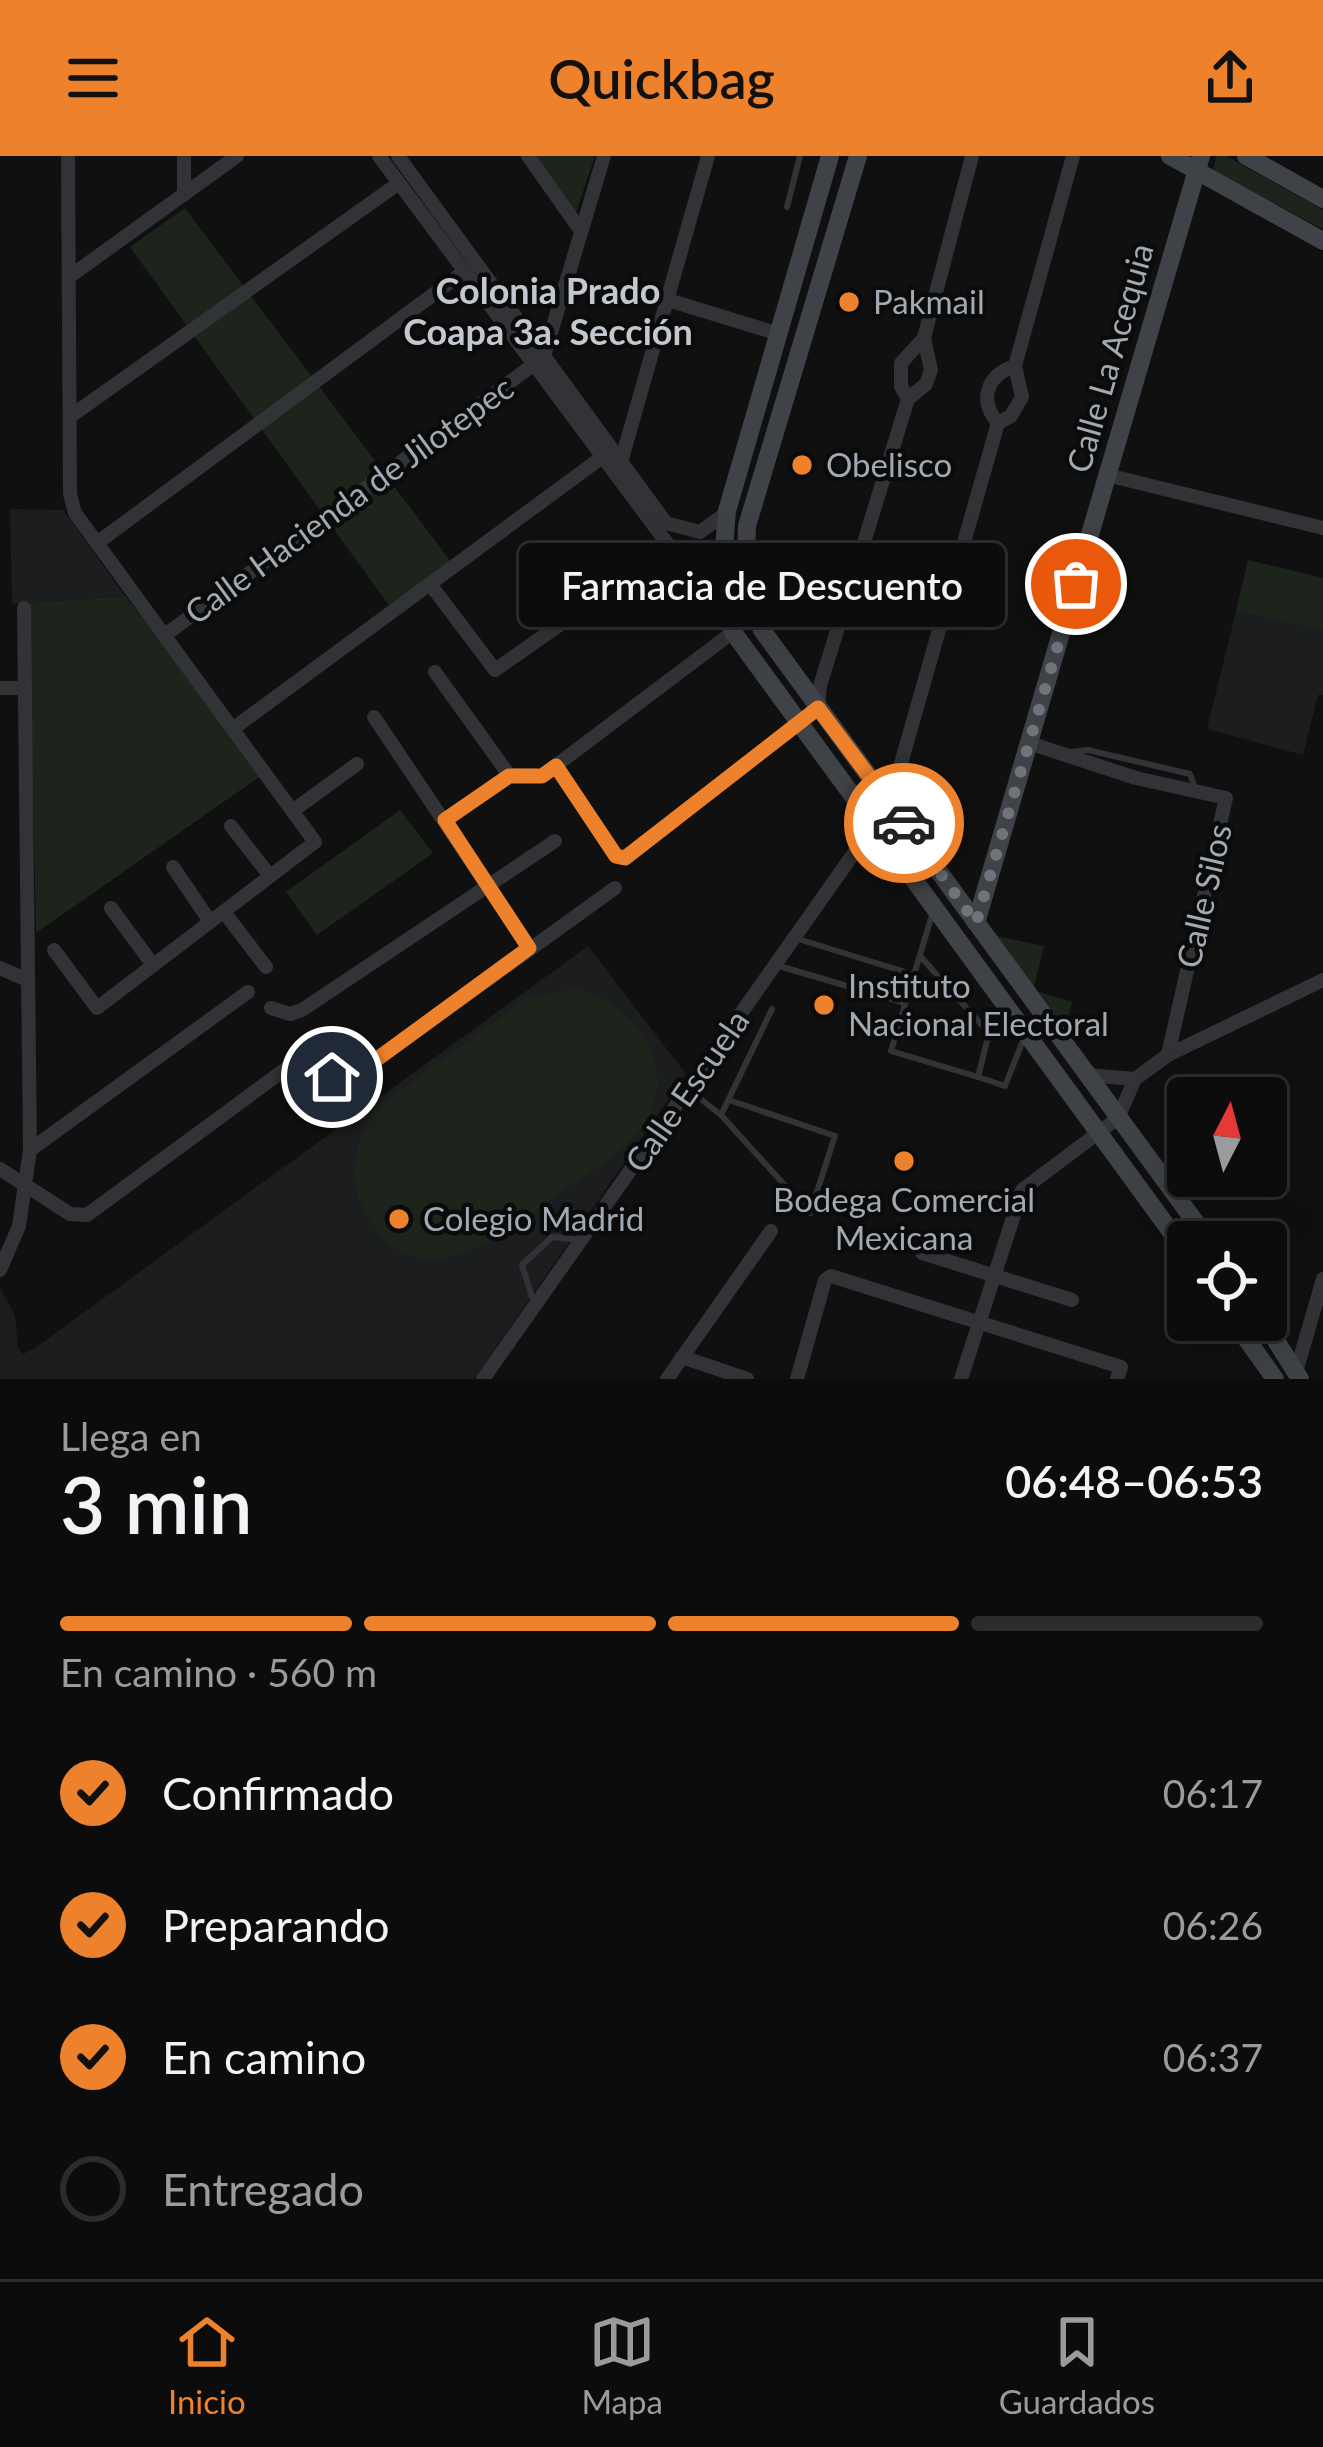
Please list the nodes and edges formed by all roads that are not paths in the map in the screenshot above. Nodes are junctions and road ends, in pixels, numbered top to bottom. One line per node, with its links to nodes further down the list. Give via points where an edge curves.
1 (68, 156): 25 (street)
2 (184, 156): 19 (street)
3 (237, 156): 19 (street)
4 (380, 156): 17 (street)
5 (398, 156): 21 (street)
6 (528, 156): 22 (street)
7 (604, 156): 22 (street)
8 (708, 156): 26 (street)
9 (800, 156): 20 (lane)
10 (830, 156): 27 (main road)
11 (858, 156): 32 (main road)
12 (972, 156): 28 (street)
13 (1073, 156): 30 (street)
14 (1170, 156): 16 (main road)
15 (1246, 156): 18 (main road)
16 (1198, 164): 23 (main road); 39 (main road, Calle La Acequia)
17 (399, 183): 21 (street); 35 (street)
18 (1319, 193)
19 (184, 195): 25 (street)
20 (787, 207)
21 (439, 223): 24 (street); 29 (street)
22 (581, 231): 29 (street)
23 (1323, 241)
24 (465, 271): 29 (street); 42 (street)
25 (69, 278): 35 (street)
26 (668, 300): 27 (street); 38 (street)
27 (776, 333): 31 (main road)
28 (924, 338): 33 (street, via 931,370); 33 (street, via 901,363)
29 (538, 360): 34 (street); 47 (street, Calle Hacienda de Jilotepec)
30 (1016, 365): 36 (street, via 1022,397); 36 (street, via 988,387 987,407)
31 (761, 391): 32 (main road); 40 (main road)
32 (787, 398): 51 (main road, via 747,526 743,569 762,630)
33 (908, 399): 51 (street)
34 (578, 415): 37 (street); 38 (street)
35 (71, 416): 42 (street, via 70,494)
36 (998, 423): 59 (street)
37 (601, 458): 43 (street); 44 (street)
38 (621, 461): 40 (street, via 676,529 711,528)
39 (1107, 476): 41 (street); 55 (main road, Calle La Acequia)
40 (727, 511): 46 (main road, via 721,583)
41 (1323, 528)
42 (97, 543): 47 (street)
43 (668, 549): 44 (street, via 495,670); 46 (street)
44 (430, 584): 54 (street)
45 (24, 608): 50 (street)
46 (733, 632): 53 (main road); 57 (street)
47 (165, 635): 54 (street)
48 (435, 672): 58 (street)
49 (0, 688): 50 (street)
50 (24, 688): 83 (street)
51 (818, 708): 53 (street); 59 (main road)
52 (374, 717): 61 (street)
53 (798, 726): 57 (street, via 625,858); 62 (main road)
54 (234, 728): 60 (street)
55 (1029, 743): 73 (main road, Calle La Acequia); 91 (street, Calle Silos, via 1226,798)
56 (357, 764): 60 (street)
57 (556, 766): 58 (street, via 542,776)
58 (509, 776): 61 (street)
59 (890, 802): 62 (street, Calle Escuela); 73 (main road)
60 (295, 810): 66 (street, via 314,842)
61 (445, 820): 68 (street)
62 (874, 822): 69 (main road); 74 (street, Calle Escuela)
63 (231, 826): 66 (street)
64 (555, 841): 68 (street)
65 (173, 867): 72 (street)
66 (270, 877): 71 (street)
67 (615, 888): 75 (street)
68 (487, 891): 75 (street); 87 (street, via 302,1010)
69 (935, 905): 77 (lane); 89 (main road)
70 (111, 908): 78 (street)
71 (224, 911): 72 (street); 80 (street)
72 (209, 920): 78 (street)
73 (976, 923): 90 (main road)
74 (794, 938): 79 (street, Calle Escuela); 82 (lane)
75 (529, 948): 94 (street, via 347,1081)
76 (54, 950): 78 (street, via 97,1008)
77 (920, 956): 82 (lane); 95 (lane, via 989,1033)
78 (153, 965)
79 (776, 965): 86 (lane); 97 (street, Calle Escuela)
80 (266, 967)
81 (0, 968): 83 (street)
82 (914, 976): 86 (lane)
83 (25, 979): 102 (street)
84 (1323, 980): 91 (street)
85 (248, 992): 102 (street)
86 (906, 1003): 95 (lane, via 891,1052)
87 (271, 1008)
88 (772, 1009): 98 (lane)
89 (1029, 1031): 90 (main road); 95 (lane, via 1005,1086)
90 (1056, 1051): 93 (main road)
91 (1168, 1055): 96 (street)
92 (314, 1062): 104 (street, via 295,1062 87,1215 70,1214)
93 (1077, 1074): 96 (street); 100 (main road); 101 (main road)
94 (332, 1077)
95 (978, 1077)
96 (1135, 1079): 100 (street)
97 (689, 1090): 99 (lane); 108 (street, Calle Escuela)
98 (729, 1100): 99 (lane); 99 (lane, via 835,1136 810,1213)
99 (722, 1114)
100 (1118, 1118): 101 (street); 105 (main road)
101 (1101, 1131): 106 (main road); 111 (street, via 1022,1190)
102 (30, 1150): 104 (street)
103 (0, 1169): 104 (street)
104 (26, 1184): 110 (street)
105 (1194, 1221)
106 (1167, 1225)
107 (771, 1231): 118 (street)
108 (583, 1240): 114 (street, Calle Escuela); 114 (lane, via 552,1237 522,1265)
109 (922, 1252): 111 (street)
110 (0, 1270)
111 (994, 1276): 113 (street); 115 (street)
112 (1322, 1276): 120 (street)
113 (1072, 1300)
114 (535, 1306): 121 (street, Calle Escuela)
115 (979, 1320): 119 (street); 124 (street, via 839,1277 825,1280); 125 (street)
116 (1248, 1341): 126 (main road)
117 (1276, 1341): 120 (main road)
118 (682, 1357): 122 (street); 123 (street)
119 (1119, 1373)
120 (1298, 1376)
121 (483, 1379)
122 (667, 1379)
123 (747, 1379)
124 (797, 1379)
125 (961, 1379)
126 (1274, 1379)

